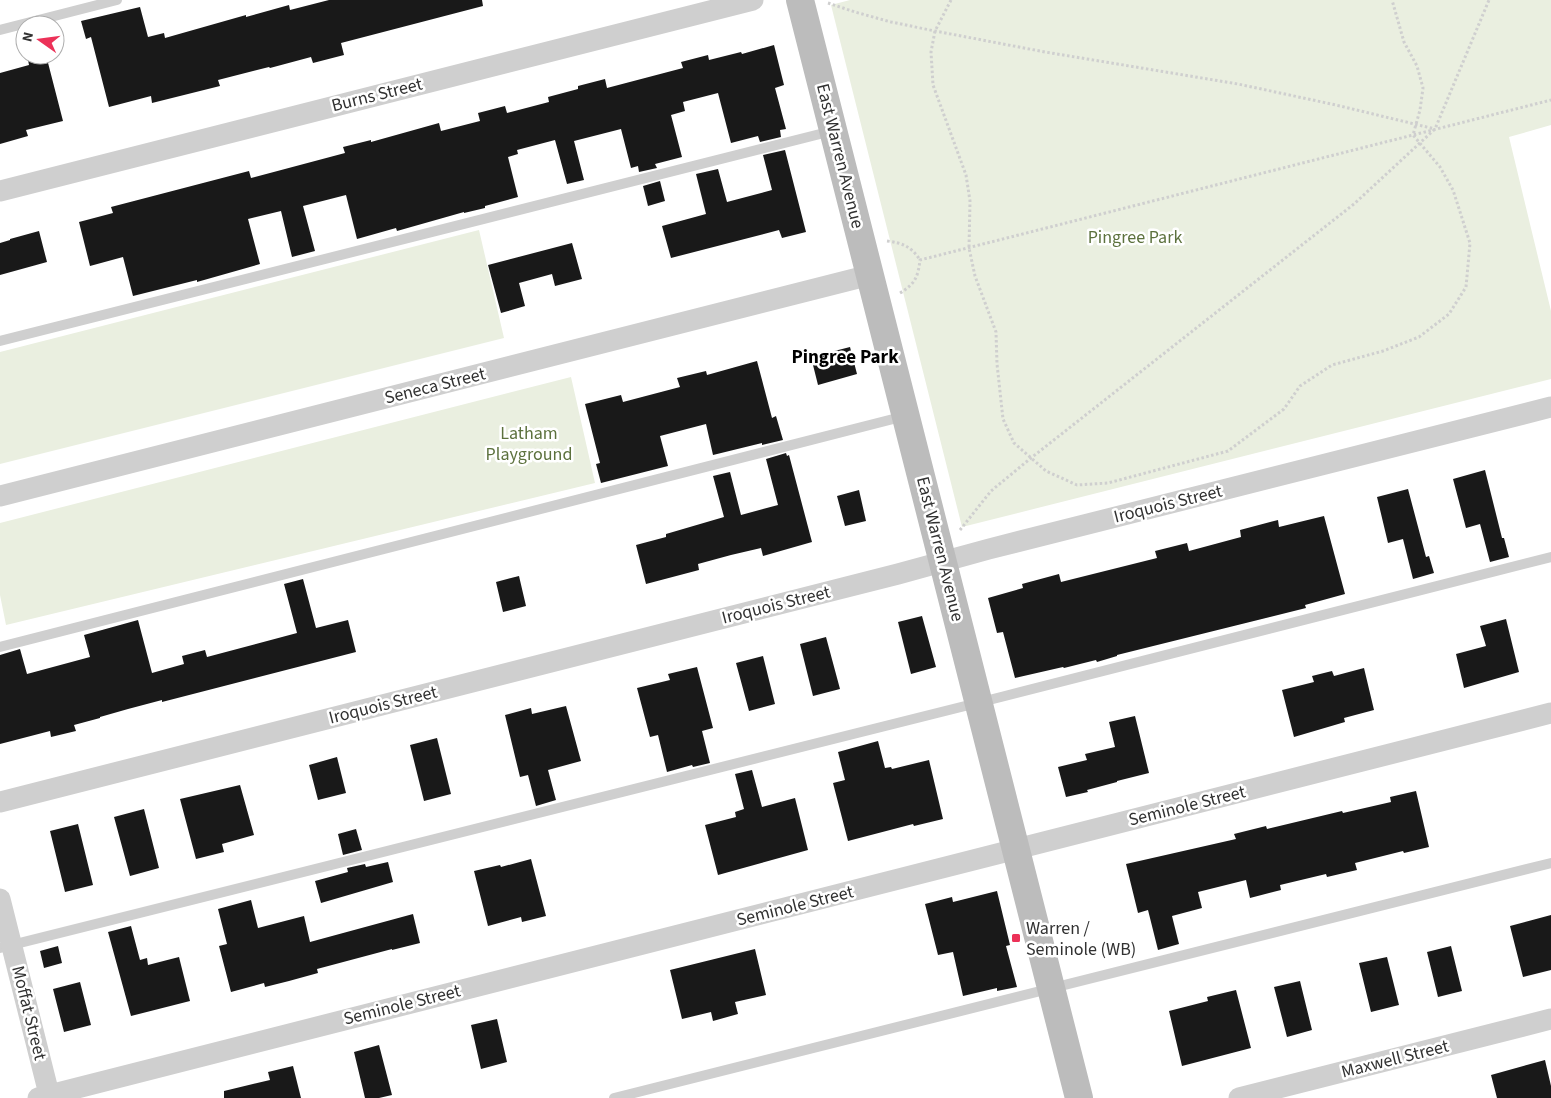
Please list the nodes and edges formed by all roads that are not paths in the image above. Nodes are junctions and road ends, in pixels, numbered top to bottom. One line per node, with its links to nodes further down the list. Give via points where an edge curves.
1 (117, 0): 4 (lane)
2 (753, 0): 6 (street, Burns Street)
3 (800, 0): 5 (main road, East Warren Avenue)
4 (0, 30)
5 (833, 130): 7 (main road, East Warren Avenue); 8 (lane)
6 (0, 191)
7 (870, 275): 10 (main road, East Warren Avenue); 11 (street, Seneca Street)
8 (0, 342)
9 (1551, 408): 13 (street, Iroquois Street)
10 (906, 416): 13 (main road, East Warren Avenue); 14 (lane)
11 (0, 496)
12 (1551, 557): 15 (lane)
13 (943, 562): 15 (main road, East Warren Avenue); 17 (street, Iroquois Street)
14 (0, 647)
15 (979, 703): 18 (main road, East Warren Avenue); 21 (lane)
16 (1551, 714): 18 (street, Seminole Street)
17 (0, 802)
18 (1016, 850): 22 (main road, East Warren Avenue); 24 (street, Seminole Street)
19 (1551, 863): 22 (lane)
20 (0, 899): 21 (street, Moffat Street)
21 (6, 947): 24 (street, Moffat Street)
22 (1052, 990): 25 (lane); 26 (main road, East Warren Avenue)
23 (1551, 1019): 27 (street, Maxwell Street)
24 (46, 1097)
25 (614, 1098)
26 (1079, 1098)
27 (1239, 1098)

